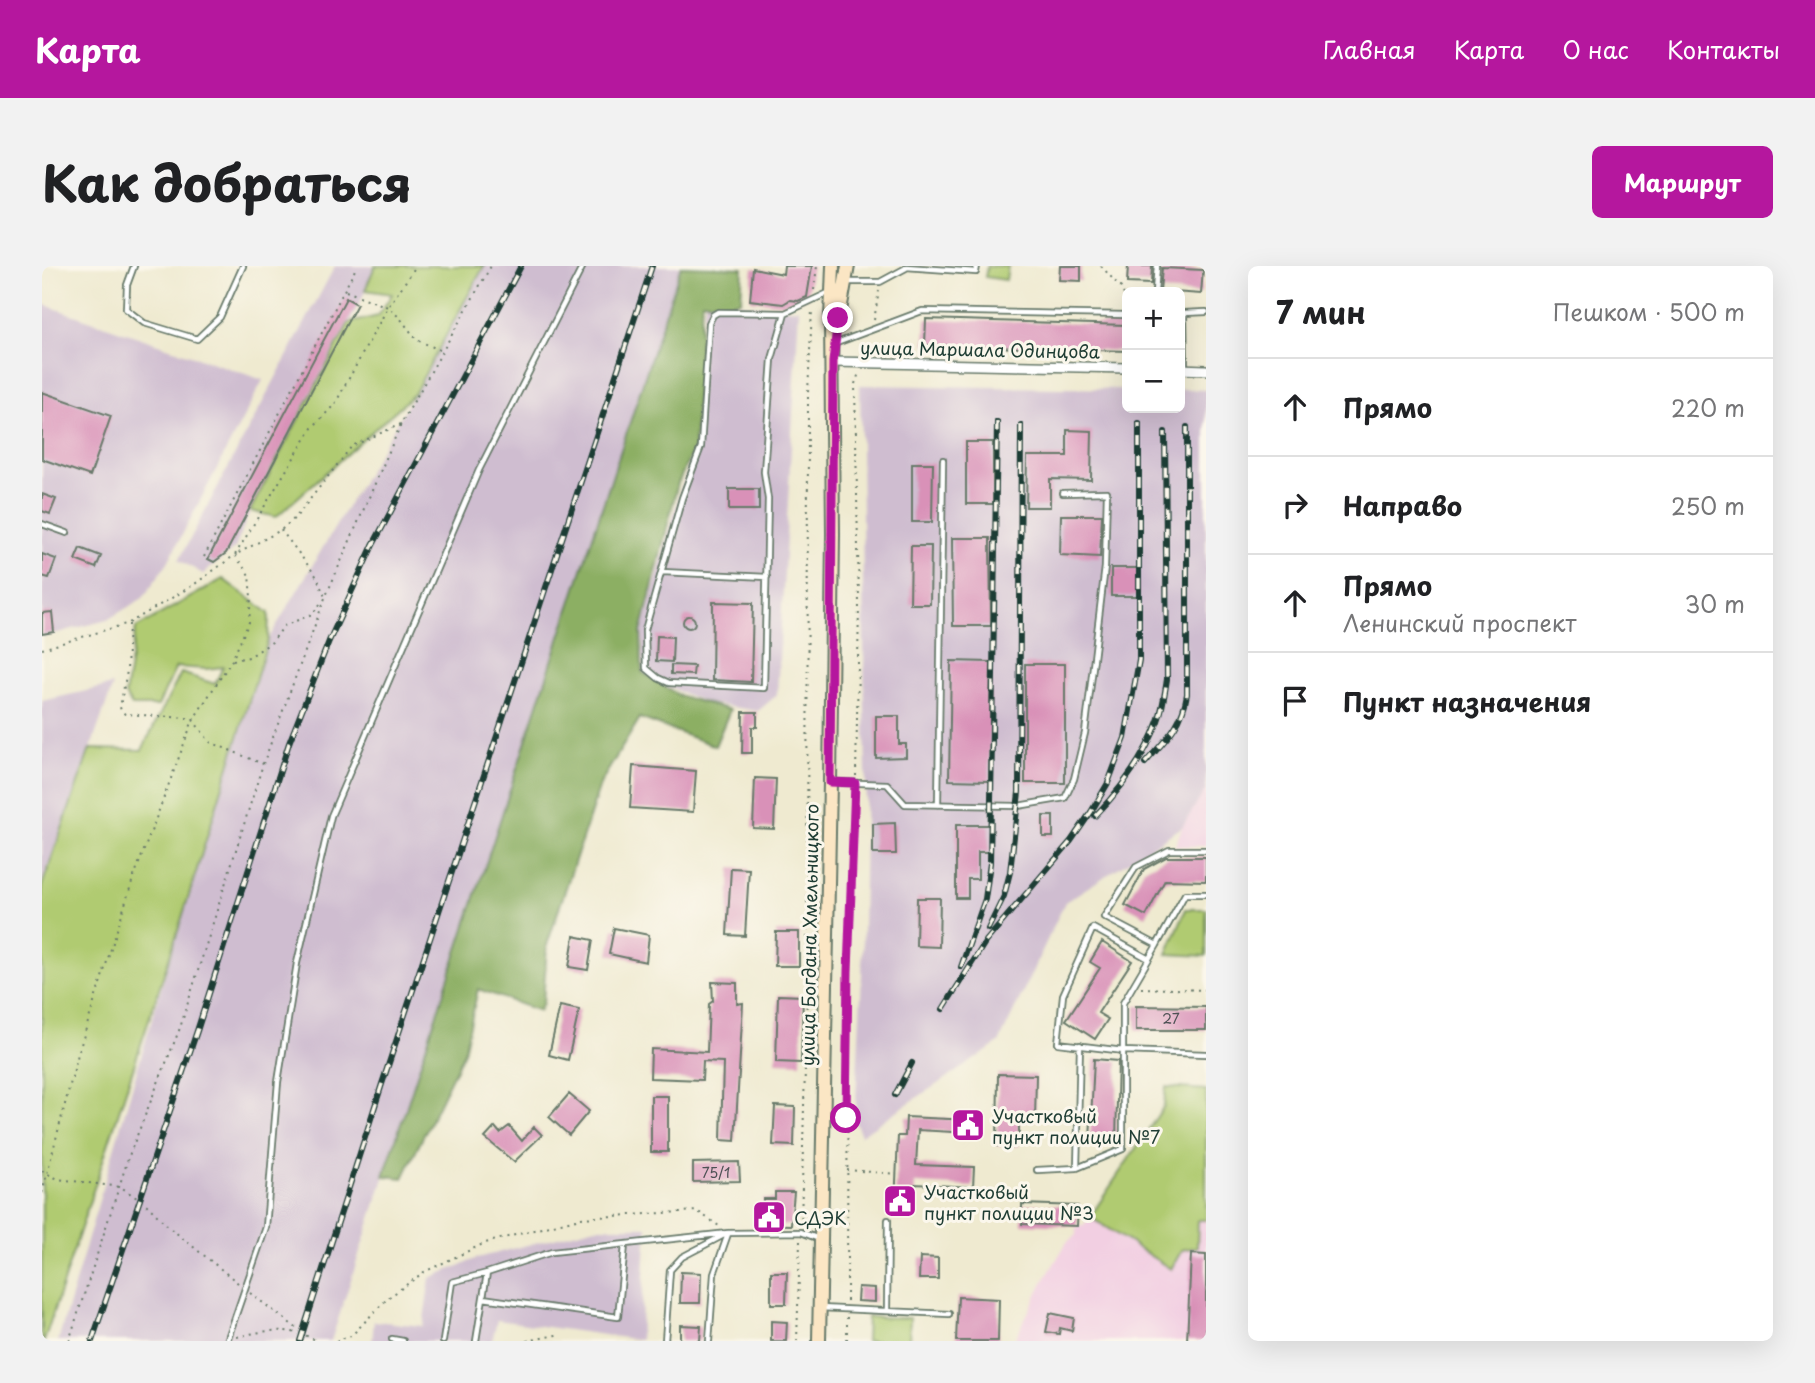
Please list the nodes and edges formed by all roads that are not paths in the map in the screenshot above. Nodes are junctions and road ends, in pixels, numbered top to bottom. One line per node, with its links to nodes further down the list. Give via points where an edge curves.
1 (134, 266): 2 (lane, via 126,309 144,323 197,339 220,317)
2 (243, 266)
3 (583, 266): 46 (lane, via 479,470 331,816 297,963 278,1082 266,1227)
4 (848, 266): 8 (main road)
5 (977, 266): 7 (lane, via 976,272)
6 (1157, 266): 9 (lane)
7 (906, 267): 8 (lane, via 880,282)
8 (835, 280): 11 (lane, via 813,299); 14 (main road); 15 (main road)
9 (1156, 287)
10 (1206, 312): 12 (lane)
11 (785, 313): 23 (lane, via 718,313 709,323 701,447); 24 (lane, via 772,359 764,472)
12 (1185, 313)
13 (1122, 315): 14 (lane, via 922,311)
14 (834, 344): 15 (main road)
15 (833, 362): 16 (street, улица Маршала Одинцова); 25 (main road, улица Богдана Хмельницкого)
16 (1122, 368)
17 (1185, 369): 18 (street)
18 (1206, 370)
19 (943, 460): 26 (lane)
20 (1063, 493): 26 (lane, via 1107,492 1105,567 1085,733 1074,779 1065,798 1018,806)
21 (42, 524): 22 (lane)
22 (66, 533)
23 (662, 572): 24 (lane); 24 (lane, via 645,631 646,668 669,683 764,688)
24 (767, 577)
25 (830, 782): 26 (lane, via 887,783 905,804); 38 (main road, улица Богдана Хмельницкого)
26 (938, 805)
27 (1206, 850): 29 (lane, via 1168,850 1136,867 1104,917)
28 (1206, 894): 29 (lane, via 1185,894)
29 (1157, 945): 30 (lane)
30 (1149, 959): 31 (lane, via 1093,928 1063,995 1058,1043); 32 (lane, via 1123,1003)
31 (1080, 1045): 32 (lane); 34 (lane)
32 (1124, 1051): 33 (lane); 34 (lane, via 1123,1149)
33 (1206, 1054)
34 (1077, 1168): 35 (lane)
35 (1037, 1170)
36 (888, 1220): 43 (lane)
37 (728, 1233): 38 (lane, via 800,1232); 39 (lane); 50 (lane, via 682,1257 670,1270); 51 (lane, via 714,1274)
38 (820, 1240): 42 (main road, улица Богдана Хмельницкого)
39 (625, 1245): 40 (lane, via 552,1252); 41 (lane, via 618,1317)
40 (487, 1273): 41 (lane); 48 (lane, via 452,1282)
41 (483, 1298): 49 (lane)
42 (820, 1308): 43 (lane); 52 (main road, улица Богдана Хмельницкого)
43 (887, 1311): 44 (lane)
44 (948, 1314)
45 (392, 1339): 47 (lane)
46 (228, 1340)
47 (403, 1341)
48 (443, 1341)
49 (476, 1341)
50 (665, 1341)
51 (709, 1341)
52 (819, 1341)

